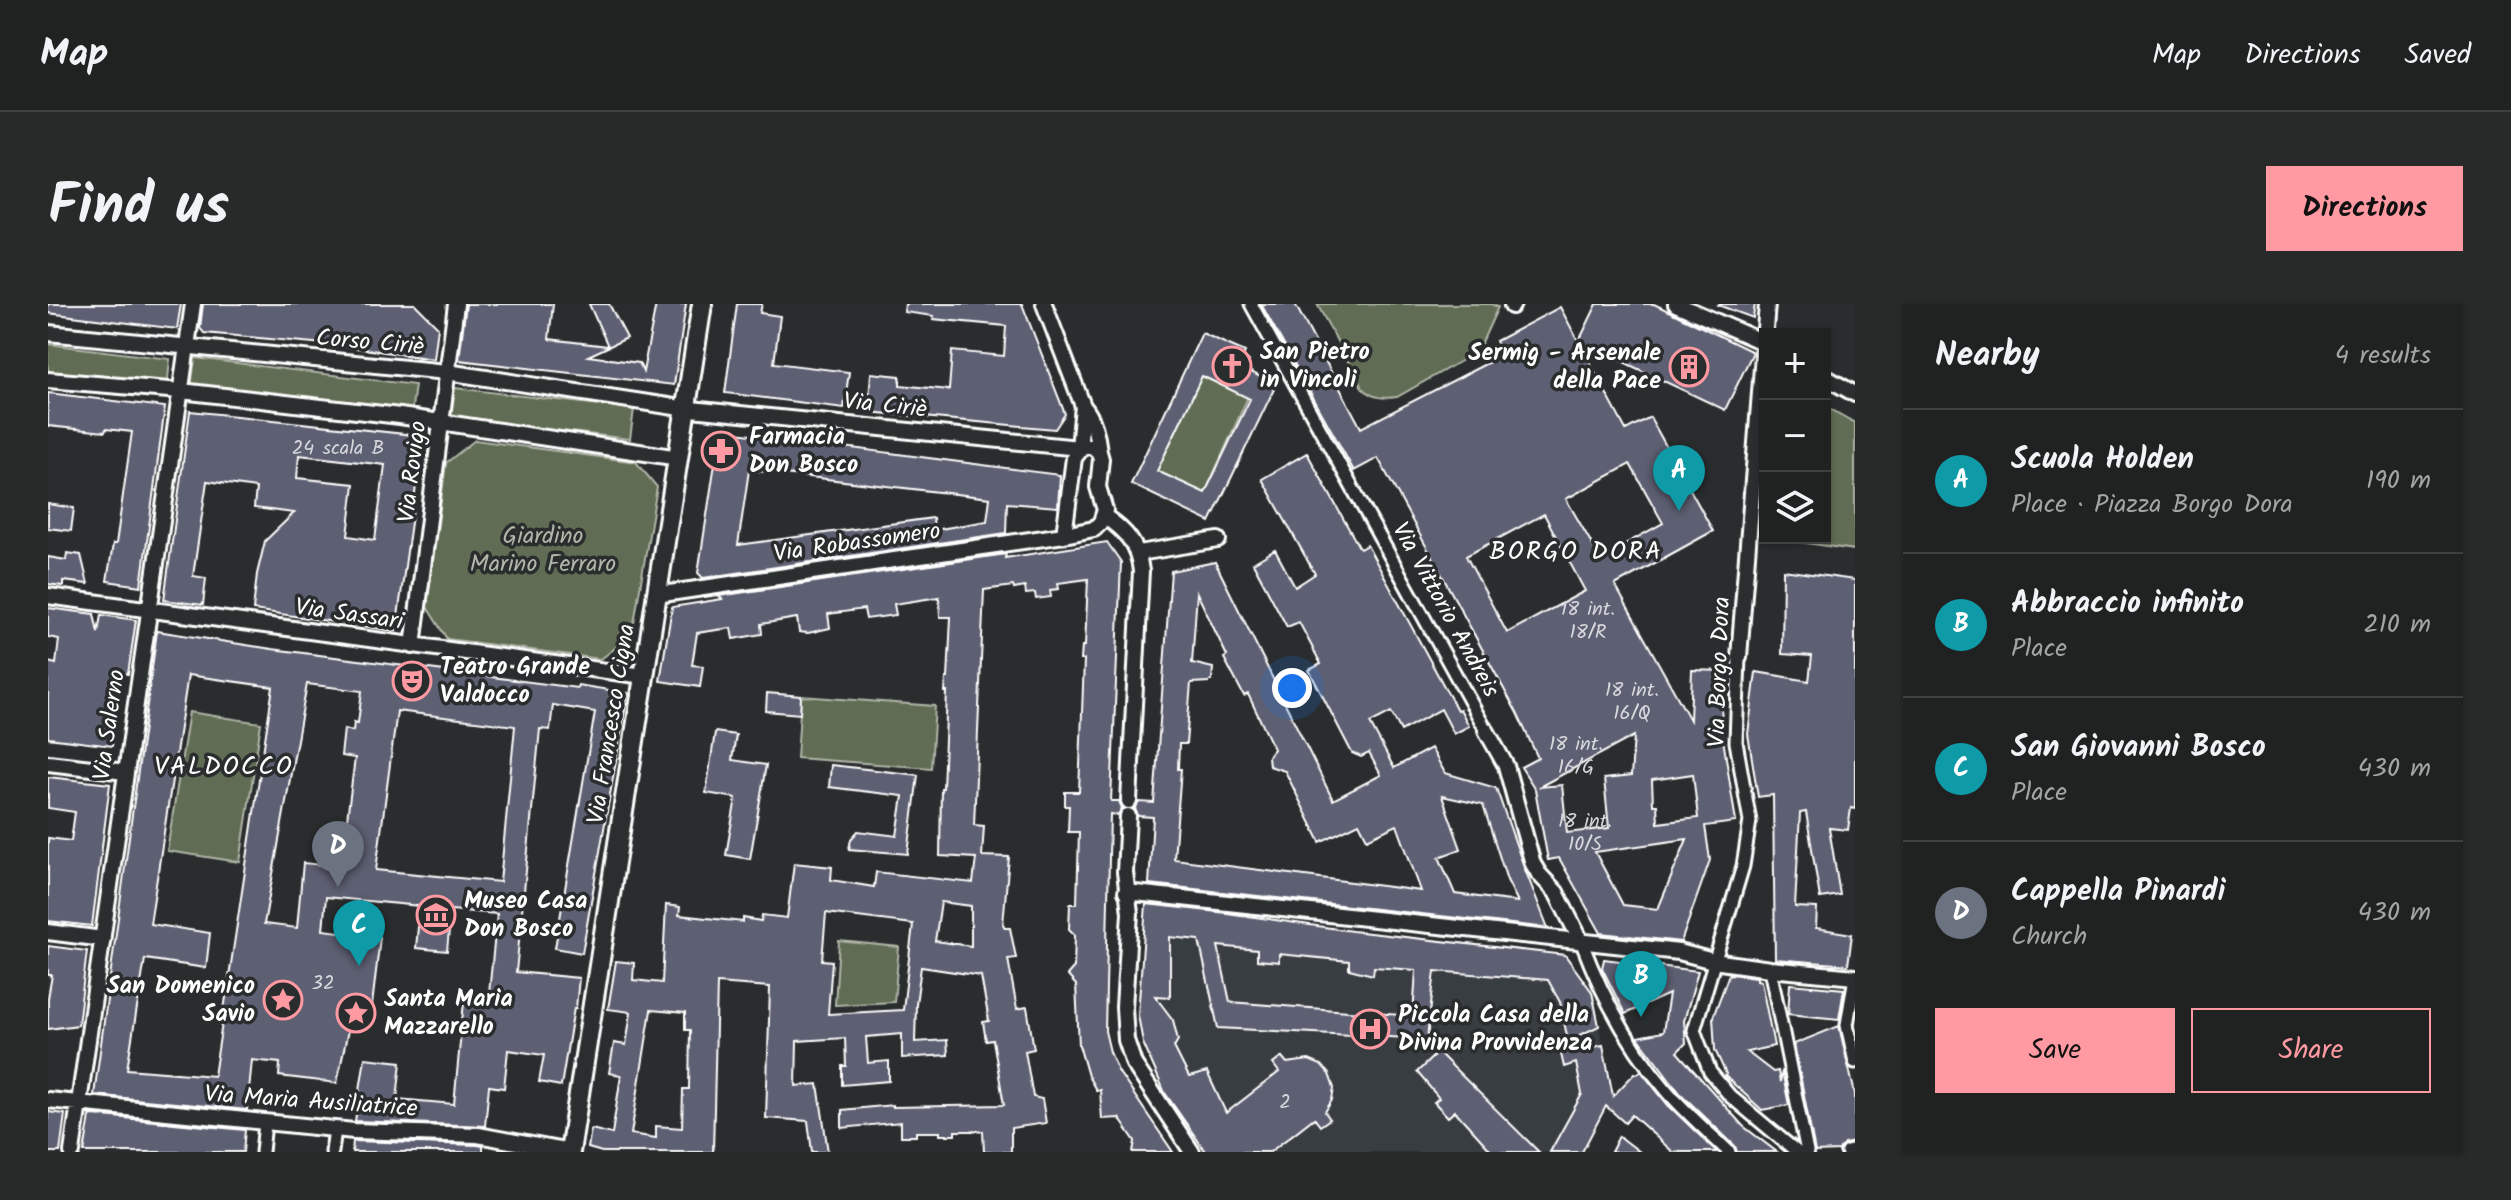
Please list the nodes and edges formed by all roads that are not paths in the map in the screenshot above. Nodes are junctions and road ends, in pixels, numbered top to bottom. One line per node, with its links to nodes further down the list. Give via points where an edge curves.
1 (193, 304): 11 (street, Via Salerno)
2 (456, 304): 12 (street, Via Rovigo)
3 (702, 304): 19 (street, Via Francesco Cigna)
4 (1044, 304): 18 (street)
5 (1251, 304): 34 (street, Via Vittorio Andreis)
6 (1676, 304): 10 (street)
7 (1767, 304): 8 (street, Via Borgo Dora)
8 (1766, 328)
9 (48, 333): 11 (street, Corso Ciriè)
10 (1759, 340)
11 (186, 348): 12 (street, Corso Ciriè); 15 (street, Via Salerno)
12 (447, 372): 19 (street, Corso Ciriè); 20 (street, Via Rovigo)
13 (48, 380): 15 (street)
14 (1831, 380): 16 (street)
15 (181, 391): 20 (street); 30 (street, Via Salerno)
16 (1855, 394)
17 (1760, 400): 32 (street, Via Borgo Dora)
18 (1083, 406): 21 (street); 22 (street, via 1097,434)
19 (686, 408): 21 (street, Via Ciriè); 23 (street, Via Francesco Cigna)
20 (442, 422): 23 (street); 31 (street, Via Rovigo)
21 (1079, 448): 22 (street, Via Ciriè, via 1092,446); 25 (street)
22 (1099, 452): 24 (street)
23 (679, 458): 28 (street, Via Francesco Cigna)
24 (1104, 516): 25 (street, Via Robassomero, via 1094,529); 27 (street, via 1122,528)
25 (1064, 535): 28 (street, Via Robassomero)
26 (1218, 540): 27 (street)
27 (1139, 553): 37 (street)
28 (656, 595): 33 (street, Via Francesco Cigna)
29 (48, 596): 30 (street, Via Sassari)
30 (149, 610): 31 (street, Via Sassari); 36 (street, Via Salerno)
31 (413, 646): 33 (street, Via Sassari)
32 (1739, 657): 41 (street, Via Borgo Dora, via 1736,742 1750,821 1743,866)
33 (644, 676): 53 (street, Via Francesco Cigna)
34 (1486, 730): 40 (street, Via Vittorio Andreis, via 1506,766 1533,864 1556,892)
35 (48, 763): 36 (street)
36 (126, 772): 39 (street, Via Salerno)
37 (1126, 892): 40 (street); 54 (street, via 1126,1040 1140,1075)
38 (48, 932): 39 (street)
39 (103, 939): 46 (street, Via Salerno)
40 (1582, 943): 41 (street, via 1679,952); 55 (street, via 1634,1046 1667,1091)
41 (1713, 961): 42 (street); 56 (street, Via Borgo Dora, via 1694,1030 1710,1072 1730,1096)
42 (1770, 969): 43 (street); 57 (street)
43 (1855, 977): 44 (street, via 1847,1025)
44 (1855, 1062)
45 (48, 1100): 46 (street, Via Maria Ausiliatrice)
46 (79, 1102): 47 (street, Via Maria Ausiliatrice); 50 (street, Via Salerno)
47 (265, 1123): 48 (street, Via Maria Ausiliatrice); 51 (street)
48 (335, 1129): 52 (street); 53 (street, Via Maria Ausiliatrice, via 476,1135)
49 (1855, 1150): 58 (street)
50 (72, 1152)
51 (262, 1152)
52 (332, 1152)
53 (570, 1152)
54 (1192, 1152)
55 (1729, 1152)
56 (1797, 1152)
57 (1807, 1152)
58 (1847, 1152)

